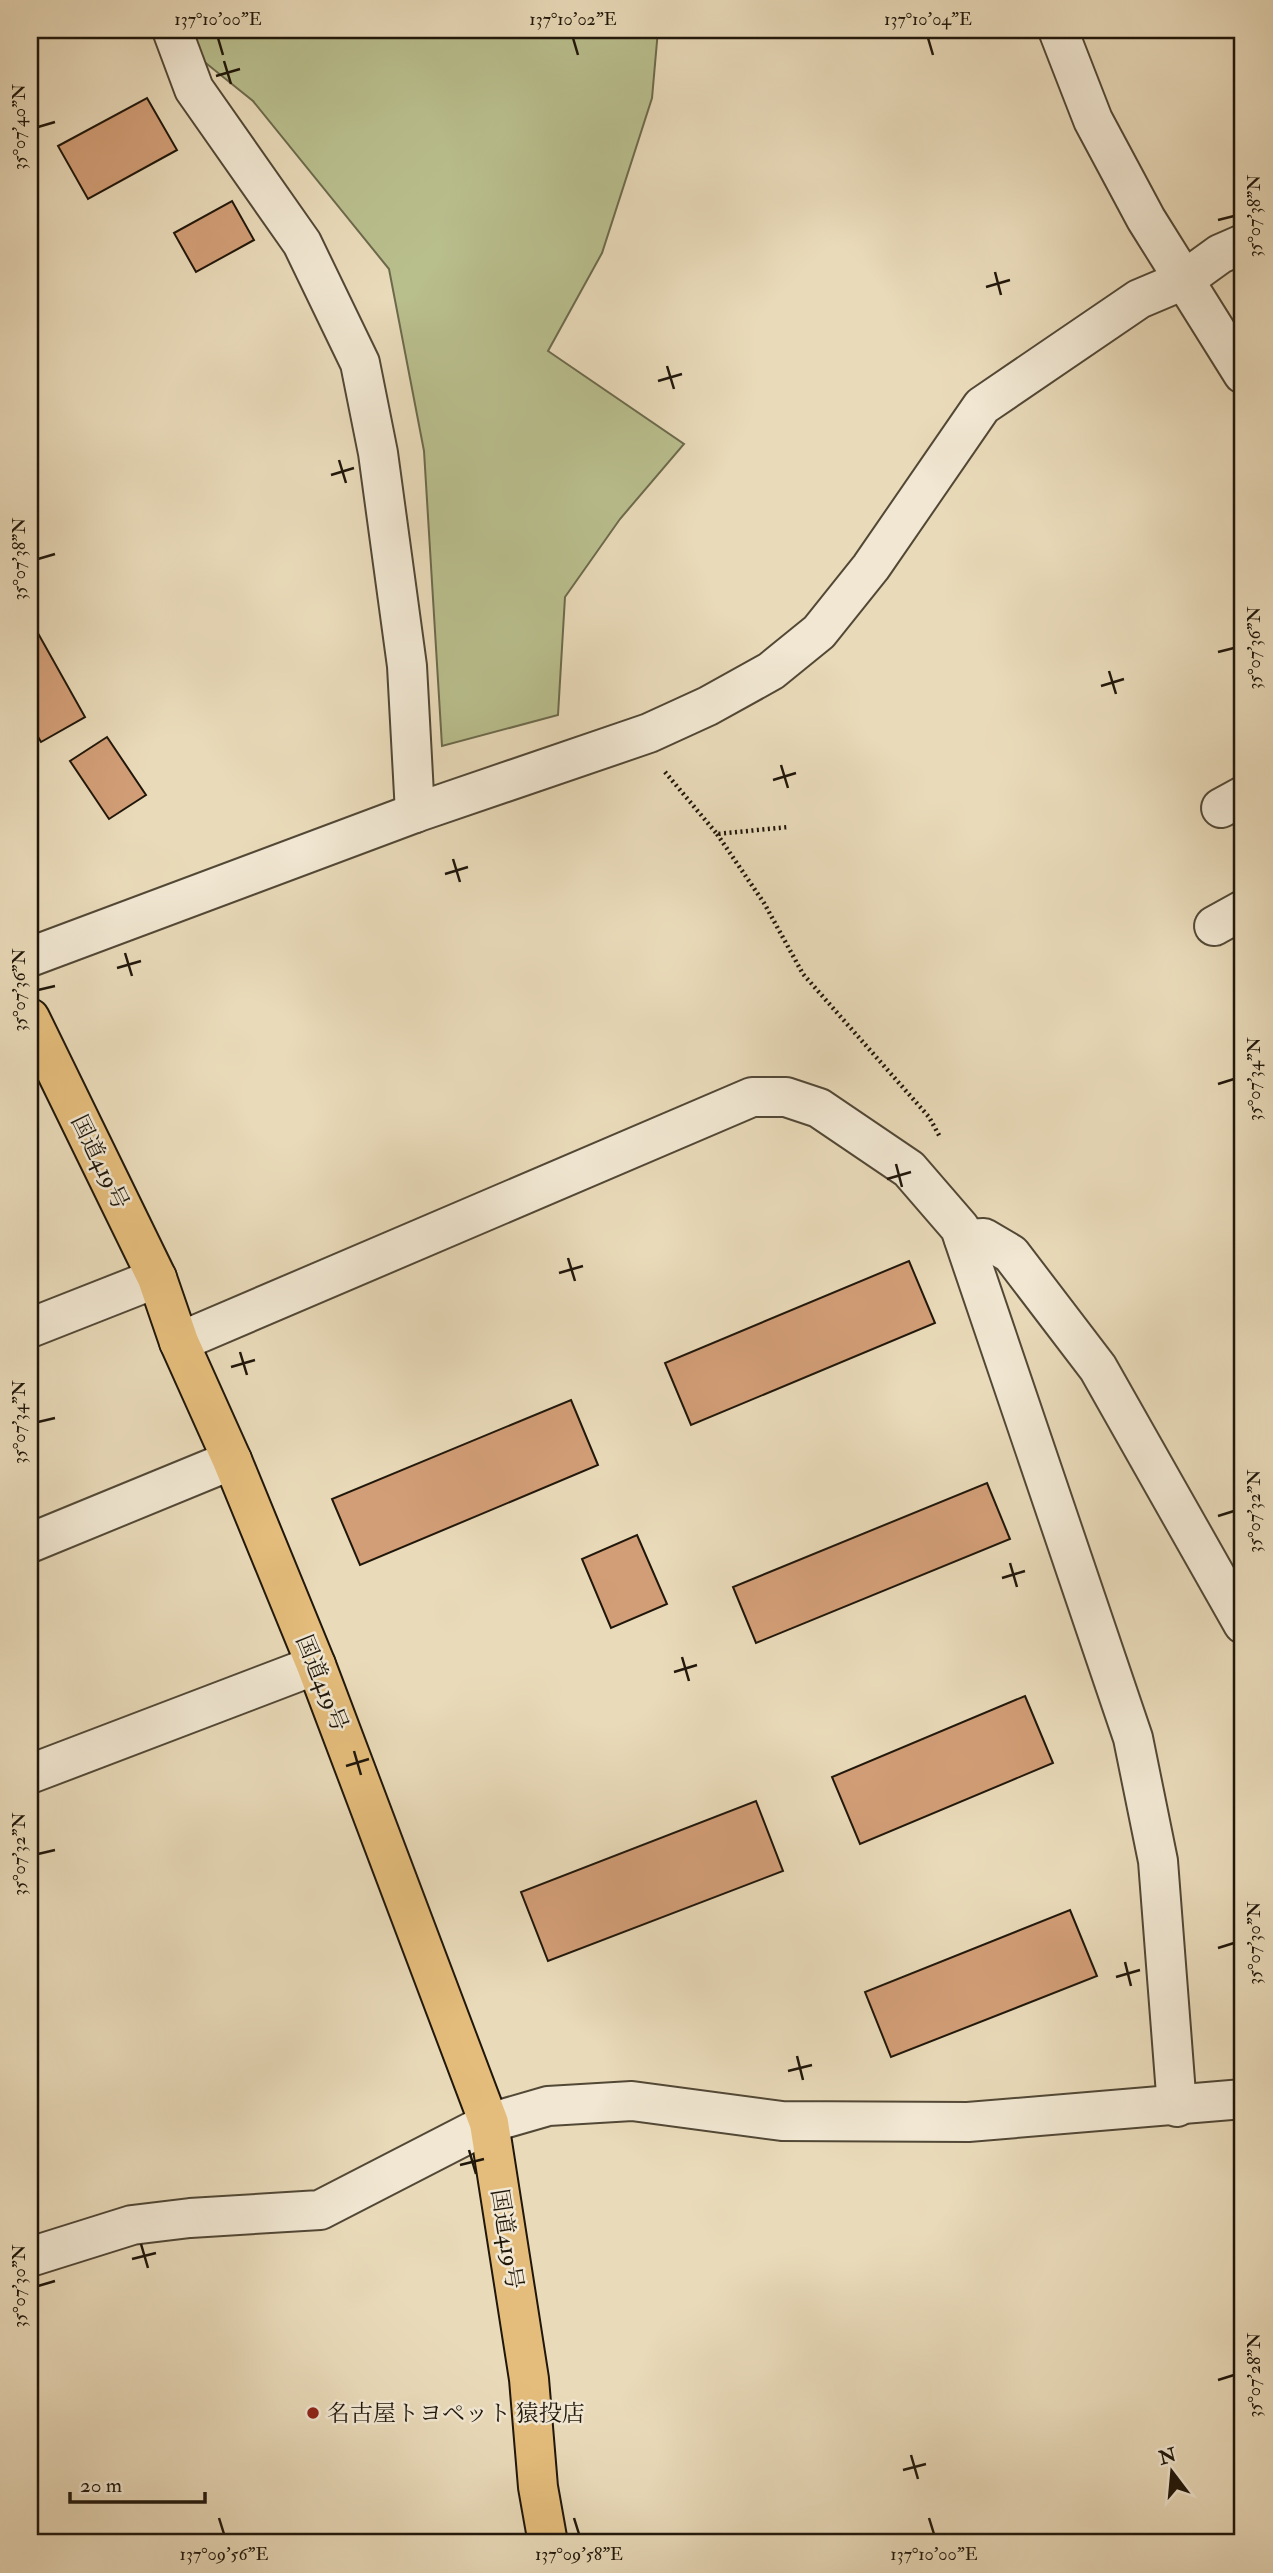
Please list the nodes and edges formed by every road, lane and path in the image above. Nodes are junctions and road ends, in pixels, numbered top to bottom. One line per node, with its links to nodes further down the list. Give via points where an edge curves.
1 (172, 30): 7 (street, via 194,89 302,243 360,363 378,453 407,666)
2 (1058, 30): 4 (street, via 1093,120)
3 (1243, 244): 4 (street)
4 (1184, 280): 5 (street); 6 (street, via 1139,299 982,406 871,567 819,632 771,671)
5 (1243, 374)
6 (644, 735): 7 (street); 9 (path, via 657,763)
7 (415, 813): 10 (street)
8 (788, 827): 9 (path)
9 (717, 834): 12 (path, via 764,903 803,974 929,1117)
10 (30, 957)
11 (30, 1018): 14 (highway, 国道419号)
12 (946, 1149)
13 (964, 1239): 16 (street, via 960,1228 909,1169 819,1108 786,1097 752,1097); 19 (street, via 984,1238 1012,1254 1098,1368); 23 (street, via 1133,1738 1158,1861)
14 (157, 1278): 15 (street); 16 (highway, 国道419号)
15 (30, 1328)
16 (179, 1342): 17 (highway, 国道419号)
17 (232, 1460): 18 (street); 20 (highway, 国道419号)
18 (30, 1543)
19 (1243, 1624)
20 (316, 1665): 21 (street); 24 (highway, 国道419号)
21 (30, 1774)
22 (1243, 2099): 23 (street)
23 (1177, 2107): 24 (street, via 968,2122 782,2121 632,2101 548,2106)
24 (489, 2123): 25 (street, via 320,2210 132,2225); 26 (highway, 国道419号)
25 (30, 2257)
26 (548, 2543)

